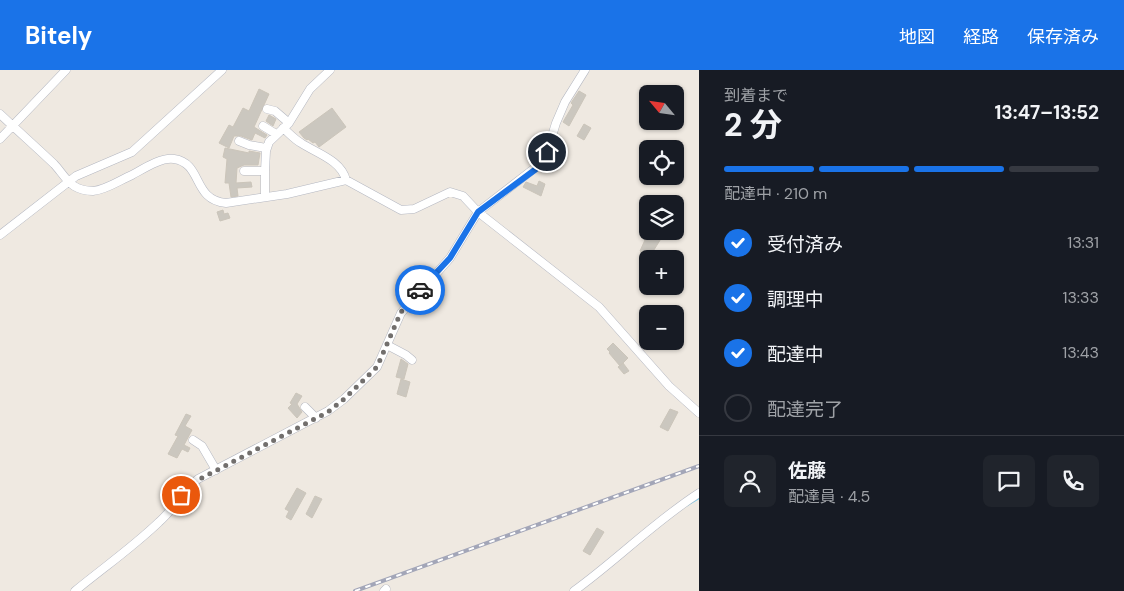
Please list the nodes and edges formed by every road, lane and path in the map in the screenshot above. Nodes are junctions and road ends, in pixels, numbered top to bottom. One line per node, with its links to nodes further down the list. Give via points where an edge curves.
1 (66, 70): 8 (street)
2 (222, 70): 17 (street, via 132,152)
3 (330, 70): 7 (street, via 305,94)
4 (586, 70): 19 (street, via 565,102 540,164)
5 (267, 109): 7 (street, via 275,111)
6 (0, 114): 8 (street)
7 (286, 125): 10 (street); 16 (street, via 297,140 329,158)
8 (13, 126): 11 (street); 17 (street)
9 (263, 126): 10 (street)
10 (276, 134): 13 (street)
11 (0, 140)
12 (239, 141): 13 (street)
13 (266, 148): 15 (street)
14 (244, 171): 15 (street)
15 (264, 171): 18 (street)
16 (346, 180): 18 (street); 19 (street, via 401,210 414,208 450,192 463,196)
17 (68, 181): 18 (street, via 74,186 95,190 172,158 188,165 202,190 215,201 226,203); 20 (street)
18 (265, 197)
19 (478, 212): 21 (street, via 445,265 401,312); 24 (street, via 599,306 669,386)
20 (0, 235)
21 (388, 345): 22 (street); 25 (street, via 371,375 328,412)
22 (412, 360)
23 (305, 406): 25 (street)
24 (699, 413)
25 (316, 418): 27 (street)
26 (193, 440): 27 (street, via 202,446)
27 (216, 470): 29 (street, via 192,485 150,531)
28 (699, 493): 30 (street)
29 (75, 591)
30 (574, 591)

